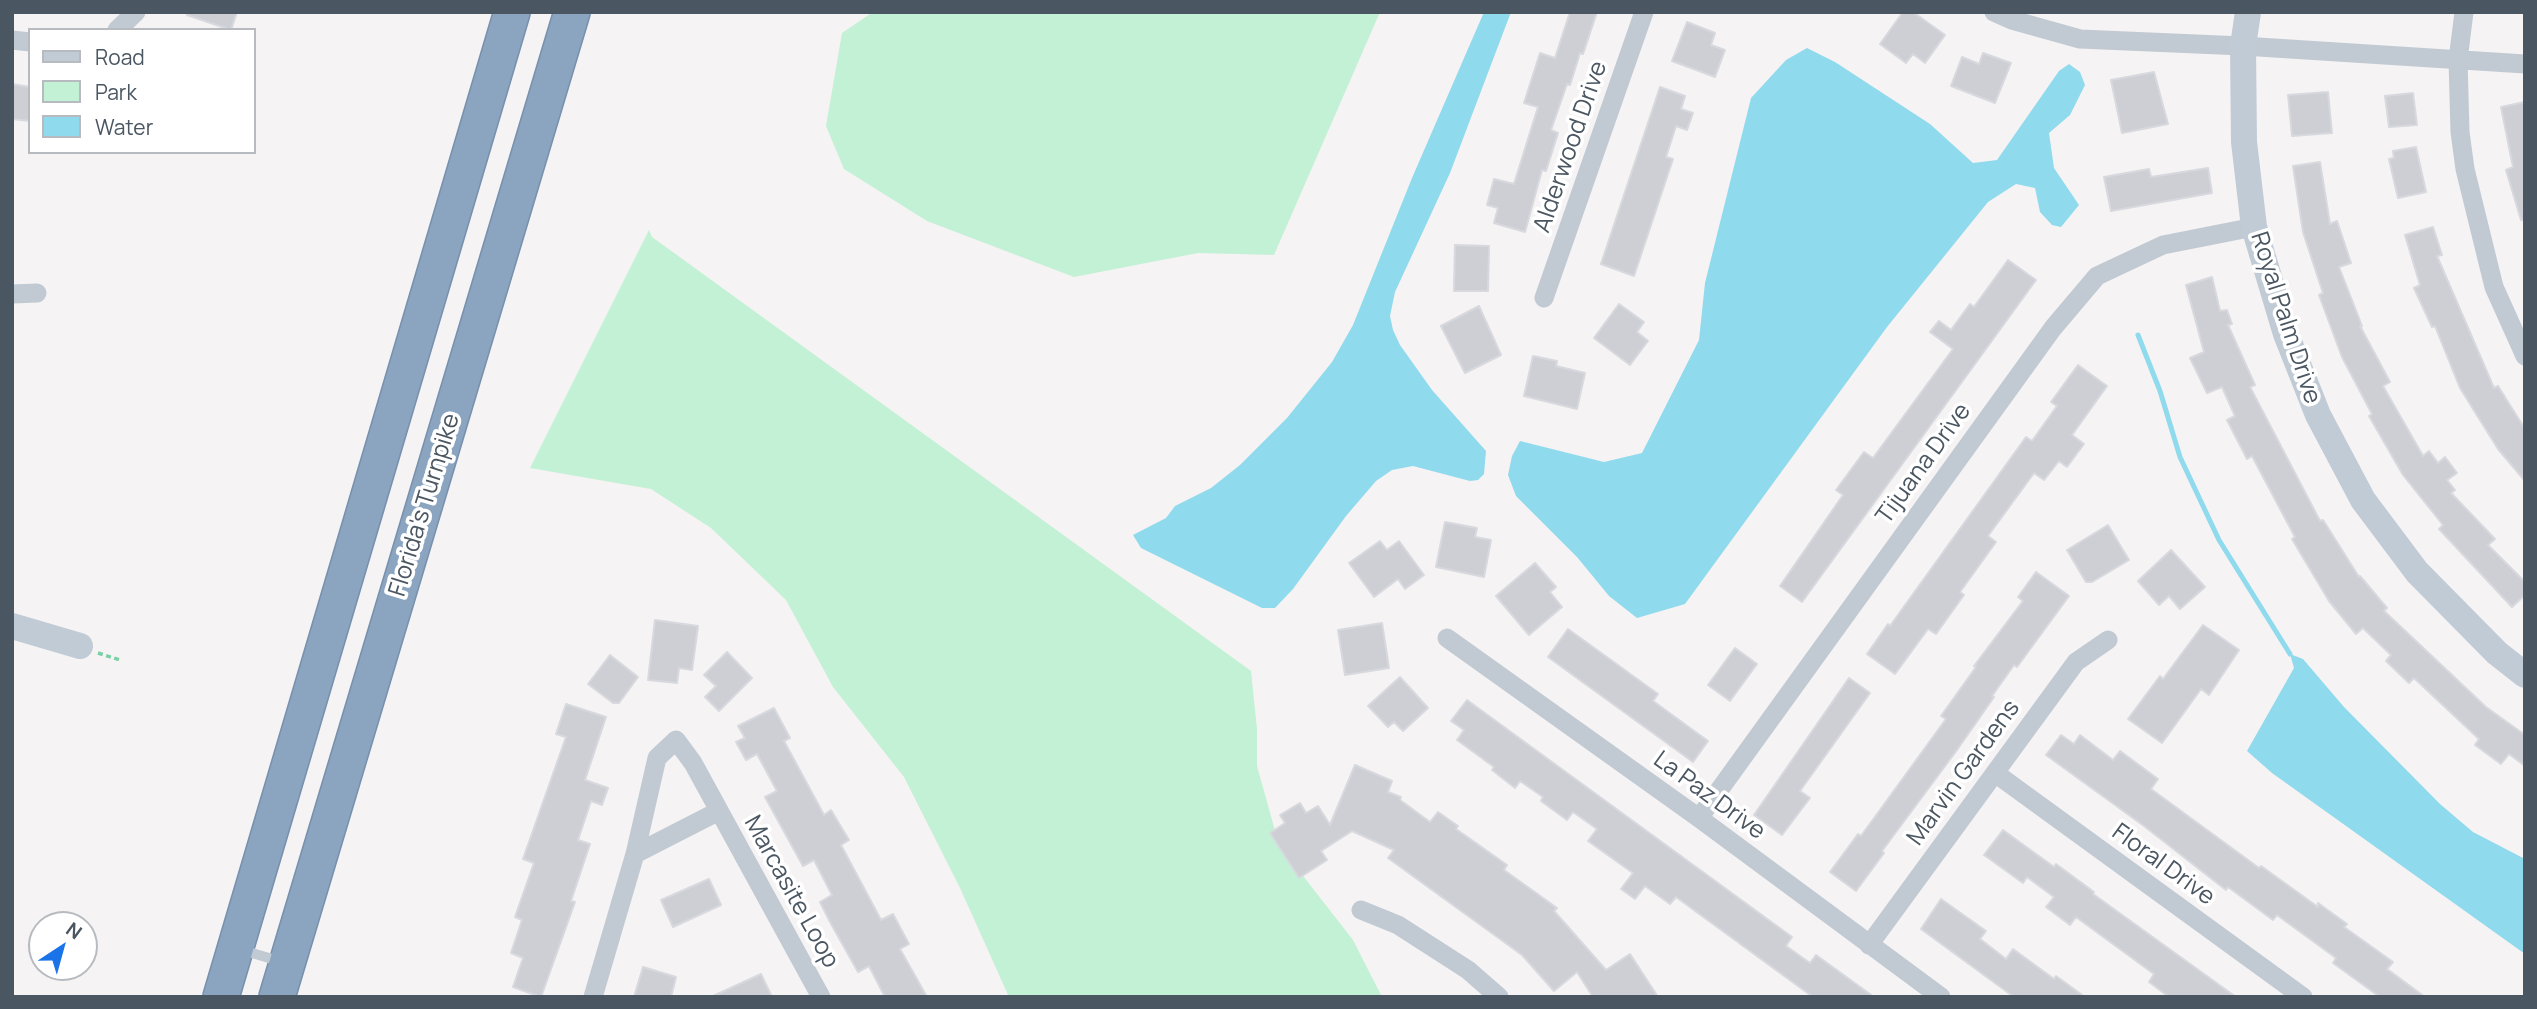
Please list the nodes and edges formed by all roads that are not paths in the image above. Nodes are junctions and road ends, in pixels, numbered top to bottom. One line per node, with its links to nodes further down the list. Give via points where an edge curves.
1 (136, 12): 8 (street)
2 (512, 12): 28 (highway)
3 (572, 12): 29 (highway, Florida's Turnpike)
4 (1644, 12): 15 (street, Alderwood Drive)
5 (1994, 12): 9 (street, via 2080,38)
6 (2248, 12): 9 (street, Royal Palm Drive)
7 (2464, 12): 10 (street)
8 (119, 28)
9 (2243, 46): 10 (street); 12 (street, Royal Palm Drive, via 2244,142)
10 (2458, 60): 11 (street); 16 (street, via 2465,169 2494,287)
11 (2525, 64)
12 (2254, 227): 21 (street, Royal Palm Drive, via 2286,334 2318,415 2363,500 2417,572); 24 (street, Tijuana Drive, via 2163,245 2097,276 2053,327)
13 (12, 293): 14 (street)
14 (37, 293)
15 (1545, 298)
16 (2525, 356)
17 (12, 626): 20 (street)
18 (1447, 638): 24 (street, La Paz Drive)
19 (2108, 640): 22 (street, Marvin Gardens, via 2076,662)
20 (80, 646)
21 (2525, 675)
22 (1995, 773): 27 (street, Marvin Gardens); 36 (street, Floral Drive)
23 (719, 811): 25 (street, Marcasite Loop); 25 (street, Marcasite Loop, via 676,740 657,758); 33 (street, Marcasite Loop)
24 (1699, 818): 27 (street, La Paz Drive)
25 (635, 854): 32 (street, Marcasite Loop)
26 (1362, 910): 34 (street, via 1398,925 1468,970)
27 (1869, 945): 35 (street, La Paz Drive)
28 (236, 948): 29 (lane); 30 (highway)
29 (286, 964): 31 (highway, Florida's Turnpike)
30 (221, 997)
31 (277, 997)
32 (593, 997)
33 (821, 997)
34 (1499, 997)
35 (1941, 997)
36 (2303, 997)

